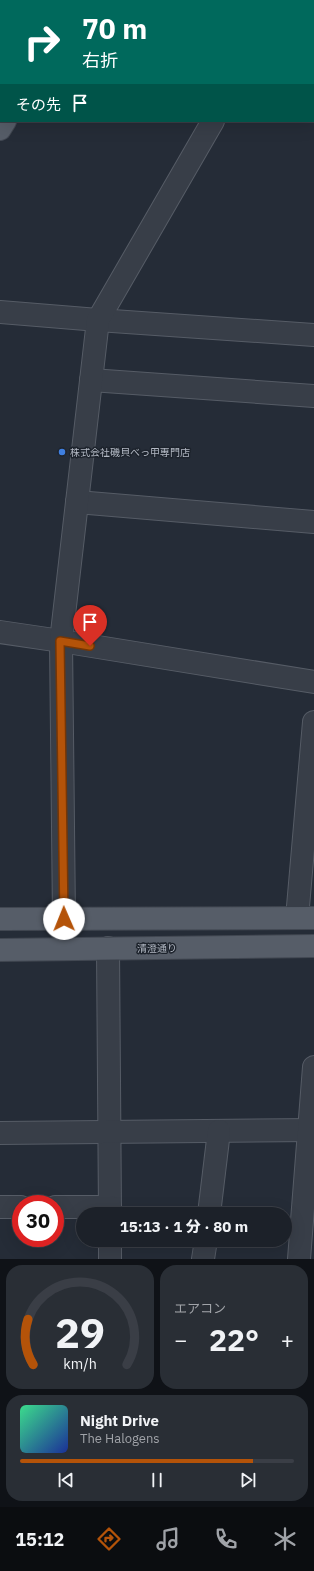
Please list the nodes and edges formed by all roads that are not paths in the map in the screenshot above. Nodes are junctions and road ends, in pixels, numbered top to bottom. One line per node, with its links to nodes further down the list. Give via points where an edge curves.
1 (212, 122): 3 (street)
2 (0, 312): 3 (street)
3 (98, 320): 4 (street); 5 (street)
4 (314, 335)
5 (91, 380): 6 (street); 7 (street)
6 (314, 396)
7 (77, 502): 8 (street); 10 (street)
8 (314, 522)
9 (0, 632): 10 (street)
10 (60, 641): 11 (street); 15 (street)
11 (314, 682)
12 (314, 722): 13 (street)
13 (306, 918): 15 (main road)
14 (0, 919): 15 (main road)
15 (64, 919)
16 (314, 946): 17 (main road, 清澄通り)
17 (108, 948): 18 (main road, 清澄通り); 22 (street)
18 (0, 950)
19 (314, 1067): 20 (street)
20 (312, 1130): 21 (street); 34 (street)
21 (218, 1131): 22 (street); 27 (street)
22 (109, 1132): 23 (street); 26 (street)
23 (0, 1133)
24 (0, 1207): 25 (street)
25 (12, 1207)
26 (110, 1207)
27 (210, 1207)
28 (64, 1208): 29 (street)
29 (76, 1209)
30 (110, 1247): 32 (street)
31 (205, 1247): 33 (street)
32 (110, 1259)
33 (204, 1259)
34 (299, 1259)

